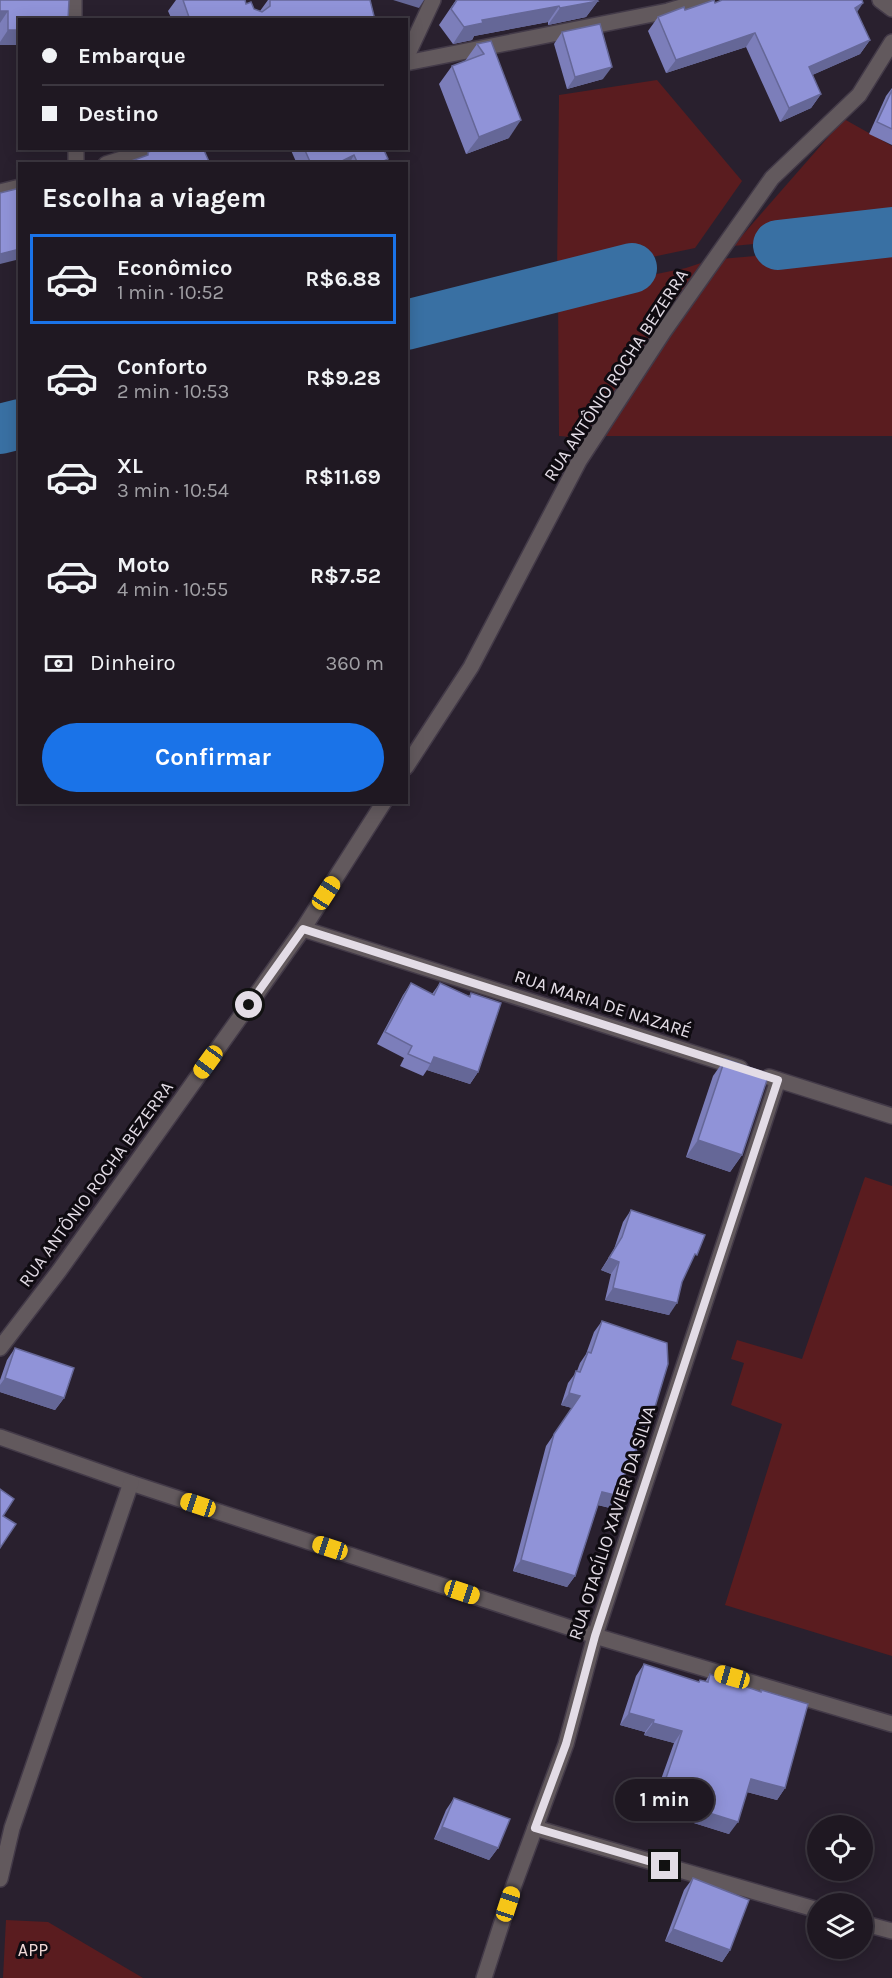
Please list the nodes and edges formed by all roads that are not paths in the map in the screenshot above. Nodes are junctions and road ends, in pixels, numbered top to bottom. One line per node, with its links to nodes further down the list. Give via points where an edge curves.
1 (74, 0): 7 (street)
2 (433, 0): 9 (street)
3 (705, 0): 5 (street)
4 (880, 0): 6 (street)
5 (671, 6): 10 (street)
6 (892, 9)
7 (74, 18)
8 (892, 42): 15 (street, RUA ANTÔNIO ROCHA BEZERRA, via 859,95 772,178 664,331 579,461 471,667)
9 (408, 54)
10 (408, 63)
11 (151, 150): 12 (street)
12 (112, 162)
13 (18, 188): 14 (street)
14 (0, 192)
15 (408, 764)
16 (383, 804): 17 (street, RUA ANTÔNIO ROCHA BEZERRA)
17 (303, 929): 18 (street, RUA MARIA DE NAZARÉ); 20 (street, RUA ANTÔNIO ROCHA BEZERRA)
18 (778, 1080): 19 (street, RUA MARIA DE NAZARÉ); 23 (street, RUA OTACÍLIO XAVIER DA SILVA)
19 (892, 1116)
20 (0, 1348)
21 (0, 1437): 22 (street)
22 (131, 1483): 23 (street); 26 (street, via 12,1828)
23 (595, 1636): 24 (street); 25 (street, RUA OTACÍLIO XAVIER DA SILVA, via 566,1744)
24 (892, 1724)
25 (535, 1828): 27 (street); 30 (street, RUA OTACÍLIO XAVIER DA SILVA)
26 (0, 1879)
27 (807, 1907)
28 (873, 1926): 29 (street)
29 (892, 1931)
30 (484, 1978)

